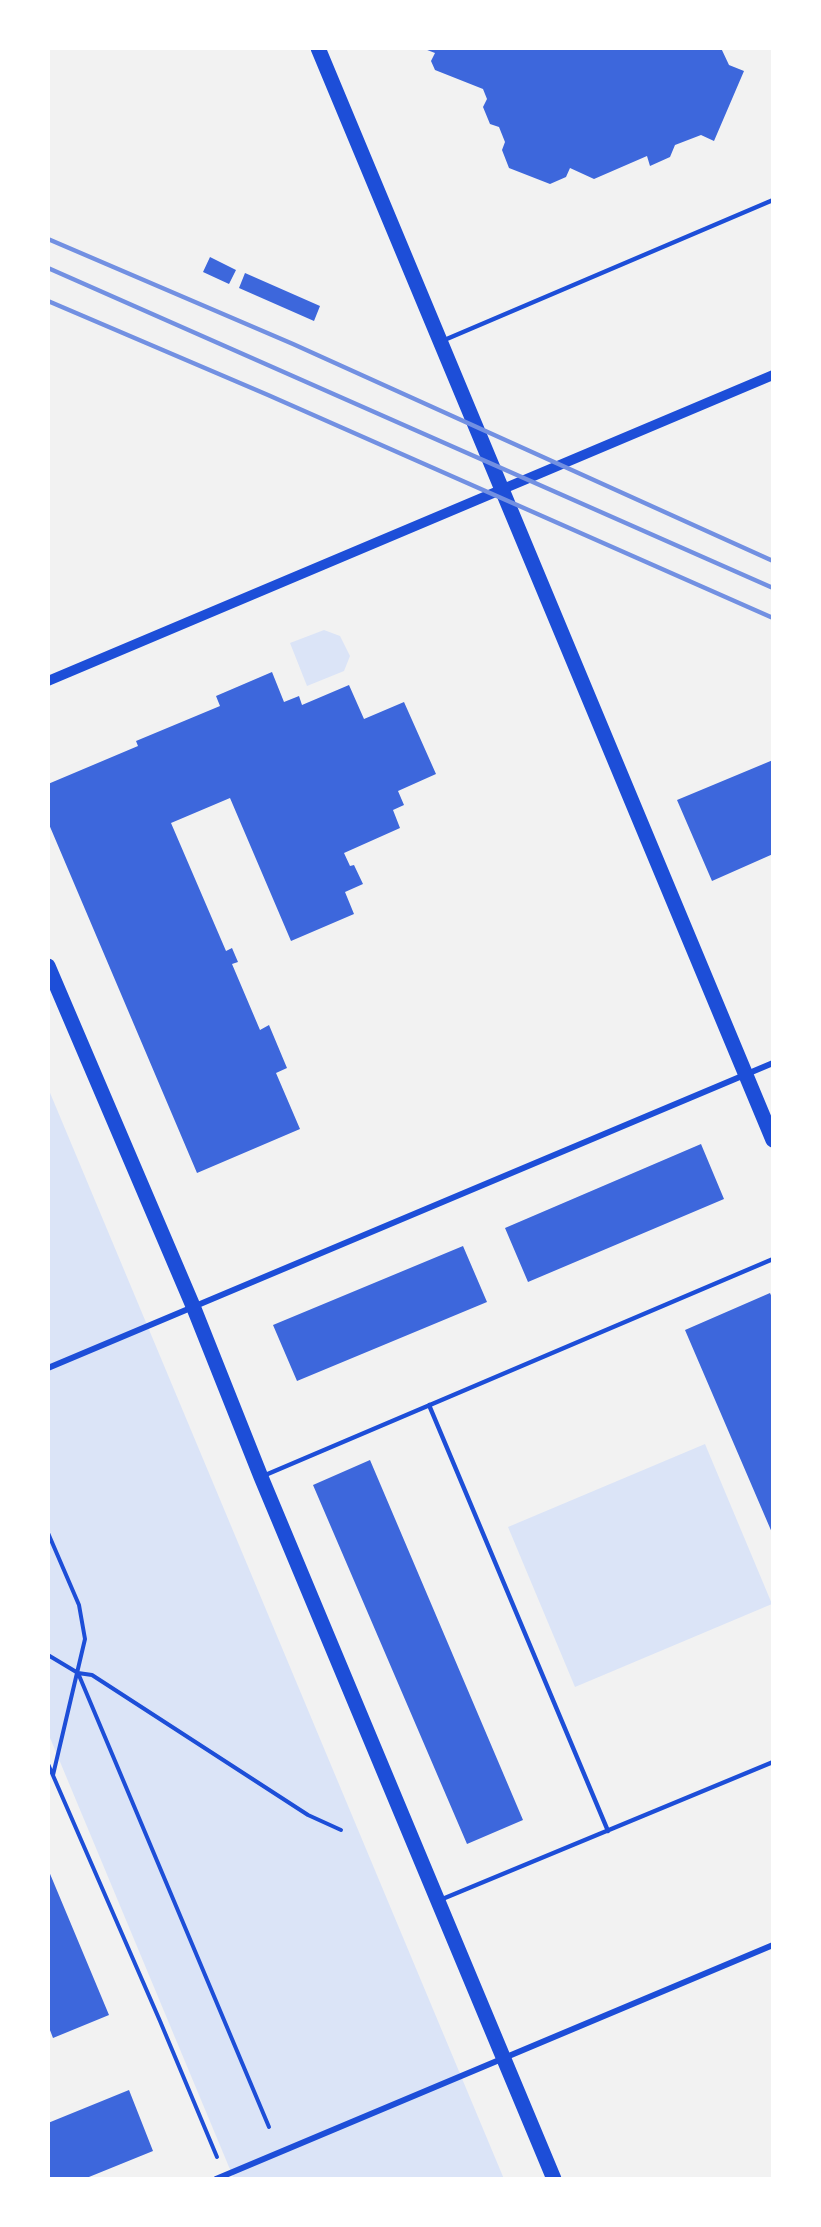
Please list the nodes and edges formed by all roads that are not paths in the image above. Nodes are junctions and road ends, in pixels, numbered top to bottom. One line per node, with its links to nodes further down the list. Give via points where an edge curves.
1 (318, 48): 3 (main road)
2 (773, 200): 3 (lane)
3 (440, 342): 5 (main road)
4 (773, 375): 5 (street)
5 (502, 489): 6 (street); 9 (main road)
6 (48, 681)
7 (48, 966): 12 (main road)
8 (773, 1062): 9 (street)
9 (746, 1074): 10 (main road); 12 (street)
10 (773, 1140)
11 (773, 1259): 14 (lane)
12 (193, 1306): 13 (street); 15 (main road)
13 (48, 1368)
14 (429, 1405): 15 (lane); 17 (lane)
15 (261, 1477): 18 (main road)
16 (773, 1762): 17 (lane)
17 (608, 1831): 18 (lane)
18 (438, 1901): 20 (main road)
19 (773, 1945): 20 (street)
20 (503, 2058): 21 (street); 22 (main road)
21 (216, 2179)
22 (554, 2179)

